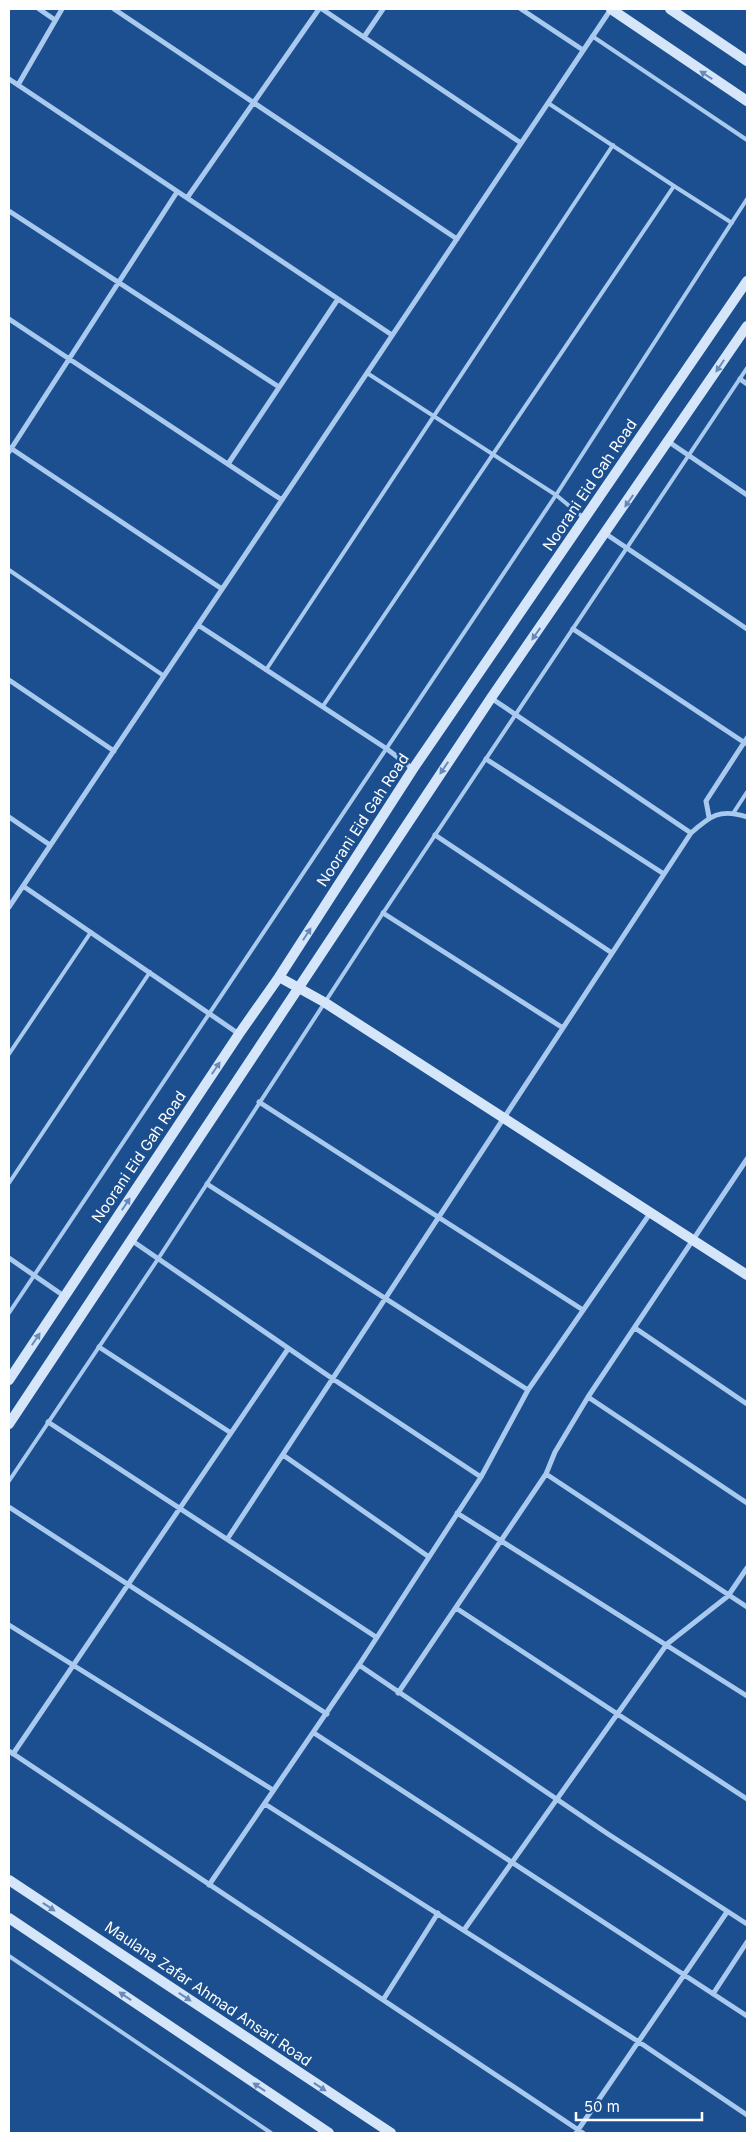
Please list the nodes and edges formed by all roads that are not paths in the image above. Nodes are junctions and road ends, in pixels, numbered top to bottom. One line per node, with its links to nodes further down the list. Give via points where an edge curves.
1 (39, 9): 9 (street)
2 (62, 9): 9 (street)
3 (114, 9): 18 (street)
4 (320, 9): 11 (street); 18 (street)
5 (383, 9): 11 (street)
6 (521, 9): 12 (street)
7 (611, 9): 10 (street); 16 (main road, one-way to 7)
8 (670, 9): 13 (main road)
9 (55, 20): 15 (street)
10 (592, 36): 12 (street); 19 (lane)
11 (364, 37): 20 (street)
12 (583, 50): 17 (street)
13 (747, 61)
14 (9, 80): 15 (street)
15 (18, 85): 23 (street)
16 (747, 101)
17 (548, 102): 20 (street); 21 (lane)
18 (254, 103): 24 (street); 28 (street)
19 (747, 140)
20 (521, 143): 28 (street)
21 (613, 145): 22 (lane); 41 (lane)
22 (674, 186): 27 (lane); 44 (lane)
23 (177, 192): 24 (street); 30 (street)
24 (187, 198): 31 (street)
25 (747, 199): 27 (lane)
26 (9, 211): 30 (street)
27 (732, 223): 47 (lane)
28 (456, 239): 34 (street)
29 (747, 281): 50 (main road, Noorani Eid Gah Road)
30 (117, 282): 35 (street); 40 (street)
31 (338, 299): 34 (street); 40 (street)
32 (9, 319): 35 (street)
33 (747, 326): 42 (main road, one-way to 42)
34 (392, 335): 37 (street)
35 (69, 359): 43 (street); 46 (street)
36 (747, 368): 38 (lane)
37 (367, 373): 41 (lane); 49 (street)
38 (740, 379): 39 (street); 45 (lane)
39 (747, 384)
40 (279, 387): 46 (street)
41 (434, 416): 44 (lane); 58 (lane)
42 (669, 442): 45 (street); 51 (main road, one-way to 51)
43 (10, 449): 54 (street)
44 (493, 454): 47 (lane); 62 (lane)
45 (688, 455): 48 (street); 52 (lane)
46 (228, 464): 49 (street)
47 (556, 495): 50 (lane); 65 (lane)
48 (747, 495)
49 (282, 500): 54 (street)
50 (586, 519): 68 (main road, Noorani Eid Gah Road)
51 (606, 534): 52 (street); 61 (main road, one-way to 61)
52 (627, 548): 56 (lane); 57 (street)
53 (9, 570): 59 (lane)
54 (222, 589): 55 (street)
55 (198, 625): 58 (street); 59 (street)
56 (573, 629): 63 (lane); 64 (street)
57 (747, 629)
58 (266, 670): 62 (street)
59 (164, 676): 66 (street)
60 (9, 680): 66 (street)
61 (492, 698): 63 (street); 85 (main road, one-way to 85)
62 (323, 706): 65 (street)
63 (516, 714): 67 (lane); 74 (street)
64 (746, 740): 73 (street, via 706,801)
65 (387, 748): 68 (street); 87 (lane)
66 (114, 751): 76 (street)
67 (486, 759): 75 (lane); 77 (street)
68 (413, 769): 84 (main road, Noorani Eid Gah Road, one-way to 68)
69 (747, 792): 70 (lane)
70 (734, 812): 71 (street); 73 (street)
71 (747, 816)
72 (9, 817): 76 (street)
73 (709, 817): 74 (street)
74 (691, 834): 77 (street)
75 (435, 836): 80 (lane); 82 (street)
76 (50, 845): 78 (street)
77 (664, 874): 82 (street)
78 (23, 886): 79 (street); 81 (street)
79 (9, 907)
80 (383, 913): 86 (lane); 88 (street)
81 (91, 932): 83 (street); 90 (lane)
82 (612, 953): 88 (street)
83 (150, 972): 87 (street); 94 (lane)
84 (279, 978): 85 (main road); 89 (main road, Noorani Eid Gah Road)
85 (299, 987): 86 (main road); 98 (main road)
86 (324, 1002): 91 (lane); 92 (main road)
87 (211, 1014): 89 (street); 102 (lane)
88 (563, 1028): 92 (street)
89 (239, 1034): 104 (main road, Noorani Eid Gah Road, one-way to 89)
90 (9, 1054)
91 (260, 1102): 95 (lane); 97 (street)
92 (504, 1118): 96 (main road); 97 (street)
93 (747, 1159): 99 (street)
94 (9, 1183)
95 (207, 1184): 101 (lane); 105 (street)
96 (651, 1211): 99 (main road); 106 (street)
97 (439, 1217): 105 (street); 106 (street)
98 (131, 1240): 101 (street); 117 (main road)
99 (694, 1241): 103 (main road); 108 (street)
100 (9, 1258): 102 (street)
101 (158, 1259): 109 (lane); 110 (street)
102 (34, 1275): 104 (street); 107 (lane)
103 (747, 1275)
104 (64, 1296): 112 (main road, Noorani Eid Gah Road, one-way to 104)
105 (386, 1298): 111 (street); 113 (street)
106 (583, 1310): 113 (street)
107 (9, 1313)
108 (635, 1328): 114 (street); 115 (street)
109 (99, 1347): 116 (lane); 118 (street)
110 (288, 1349): 111 (street); 118 (street)
111 (332, 1379): 119 (street); 121 (street)
112 (9, 1380)
113 (528, 1390): 121 (street)
114 (588, 1397): 120 (street, via 554,1452); 123 (street)
115 (747, 1404)
116 (48, 1422): 122 (lane); 125 (street)
117 (9, 1424)
118 (231, 1433): 125 (street)
119 (283, 1455): 127 (street); 129 (street)
120 (546, 1474): 128 (street); 132 (street)
121 (481, 1477): 126 (street)
122 (9, 1481)
123 (747, 1503)
124 (9, 1508): 131 (street)
125 (180, 1508): 127 (street); 131 (street)
126 (457, 1513): 128 (street); 129 (street)
127 (228, 1538): 136 (street)
128 (502, 1541): 134 (street); 137 (street)
129 (429, 1557): 136 (street)
130 (747, 1568): 132 (street)
131 (128, 1585): 138 (street); 142 (street)
132 (728, 1596): 133 (street); 137 (street)
133 (747, 1607)
134 (456, 1608): 140 (street); 143 (street)
135 (9, 1625): 138 (street)
136 (376, 1637): 139 (street)
137 (667, 1644): 141 (street); 143 (street)
138 (74, 1665): 145 (street); 146 (street)
139 (359, 1666): 140 (street); 142 (street)
140 (398, 1693): 147 (street)
141 (747, 1696)
142 (326, 1714): 144 (street)
143 (617, 1714): 147 (street); 148 (street)
144 (314, 1733): 146 (street); 150 (street)
145 (11, 1753): 152 (street)
146 (274, 1790): 149 (street)
147 (557, 1800): 150 (street); 153 (street)
148 (747, 1800)
149 (265, 1804): 152 (street); 154 (street)
150 (512, 1862): 157 (street); 160 (street)
151 (9, 1880): 169 (main road, Maulana Zafar Ahmad Ansari Road, one-way to 169)
152 (209, 1885): 162 (street)
153 (727, 1912): 156 (street); 160 (street)
154 (438, 1913): 157 (street); 162 (street)
155 (9, 1918): 168 (main road, one-way to 155)
156 (747, 1924)
157 (464, 1930): 164 (street)
158 (747, 1942): 161 (street)
159 (9, 1956): 167 (lane)
160 (684, 1975): 161 (street); 164 (street)
161 (713, 1994): 163 (street)
162 (383, 2000): 166 (street)
163 (747, 2016)
164 (639, 2042): 165 (street); 166 (street)
165 (747, 2115)
166 (579, 2132)
167 (271, 2133)
168 (329, 2133)
169 (391, 2133)

